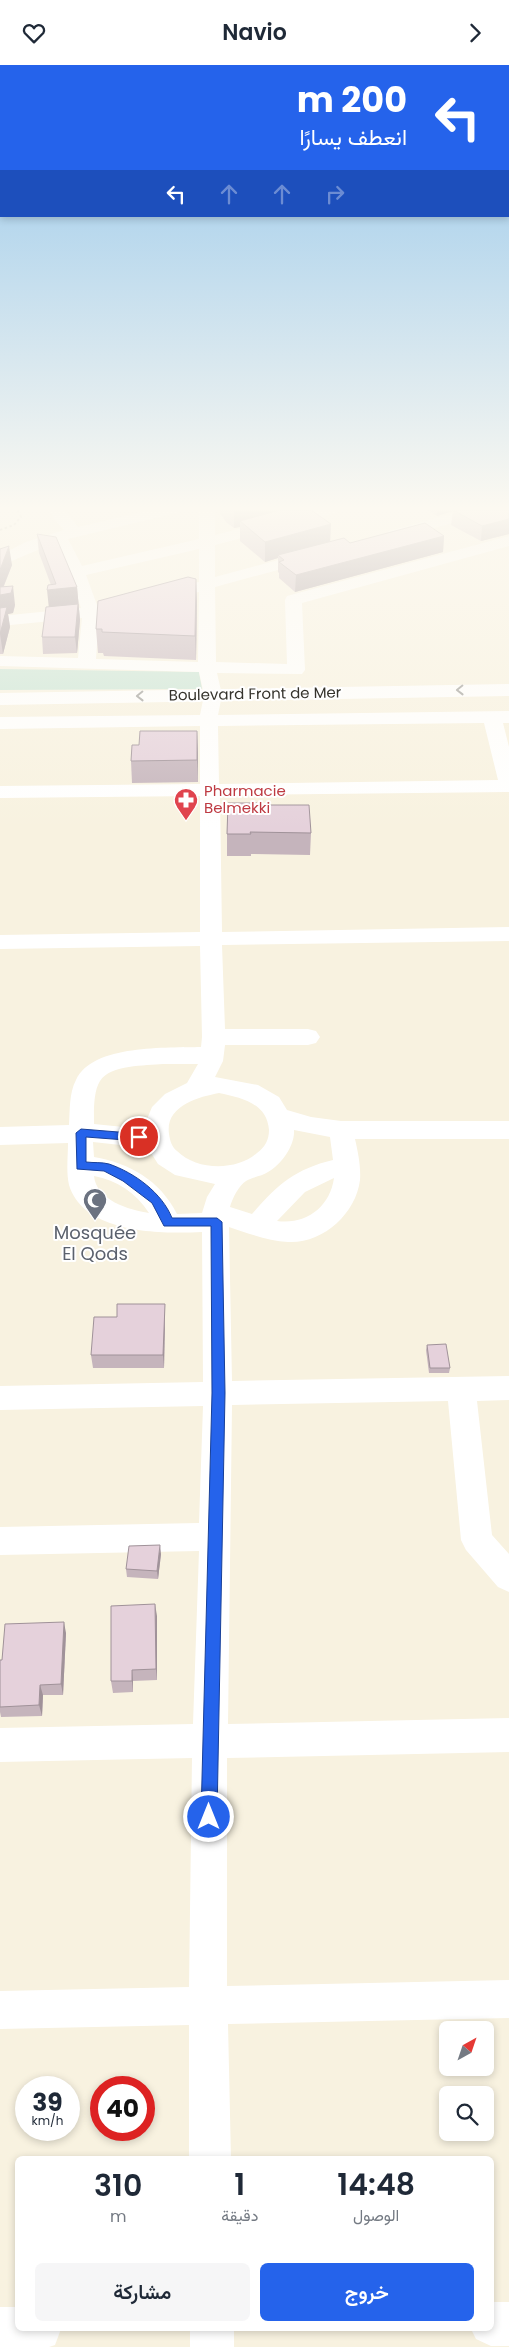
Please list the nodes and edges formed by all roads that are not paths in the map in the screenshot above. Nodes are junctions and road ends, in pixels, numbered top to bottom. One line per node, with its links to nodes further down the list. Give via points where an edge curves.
1 (60, 616): 5 (street)
2 (90, 616): 7 (street)
3 (207, 616): 8 (street)
4 (294, 616): 8 (street, via 296,670)
5 (0, 621)
6 (0, 661): 7 (street)
7 (87, 662): 8 (street)
8 (208, 667): 12 (street)
9 (509, 689): 12 (main road, Boulevard Front de Mer, one-way to 12)
10 (0, 699): 12 (main road, Boulevard Front de Mer, one-way to 10)
11 (509, 707): 12 (main road, Boulevard Front de Mer)
12 (211, 710): 13 (main road, Boulevard Front de Mer); 14 (street); 15 (street); 17 (street)
13 (0, 715)
14 (500, 717): 16 (street)
15 (0, 723)
16 (509, 785): 17 (street)
17 (210, 789): 18 (street); 20 (street)
18 (0, 792)
19 (509, 934): 20 (street)
20 (211, 938): 21 (street); 23 (street)
21 (0, 942)
22 (308, 1037): 23 (street)
23 (212, 1051): 24 (street); 25 (street); 30 (street, via 122,1059 98,1068 86,1085)
24 (231, 1085): 25 (street); 26 (street, via 257,1093)
25 (196, 1087): 27 (street, via 168,1103)
26 (281, 1117): 28 (street); 32 (street)
27 (157, 1130): 30 (street); 35 (street, via 162,1151 171,1160)
28 (334, 1130): 29 (street); 32 (street); 34 (street)
29 (509, 1130)
30 (92, 1133): 31 (street); 33 (street)
31 (0, 1136)
32 (280, 1143): 36 (street, via 268,1159)
33 (81, 1166): 38 (street, via 106,1167 127,1178 156,1200); 38 (street, via 81,1185 94,1201 130,1221)
34 (347, 1166): 39 (street, via 320,1172 299,1182); 39 (street, via 344,1195 331,1214 318,1224 303,1231 286,1232)
35 (197, 1173): 36 (street); 37 (street, via 208,1188)
36 (236, 1174): 37 (street, via 224,1189)
37 (216, 1213): 38 (street); 39 (street); 42 (street)
38 (168, 1223)
39 (258, 1225)
40 (509, 1388): 41 (street)
41 (461, 1389): 42 (street); 46 (street, via 477,1540)
42 (218, 1393): 43 (street); 44 (street)
43 (0, 1398)
44 (214, 1537): 45 (street); 48 (street)
45 (0, 1541)
46 (509, 1577)
47 (509, 1735): 48 (street)
48 (210, 1741): 49 (street); 51 (street)
49 (0, 1745)
50 (509, 1999): 51 (street)
51 (208, 2006): 52 (street); 53 (street)
52 (0, 2010)
53 (210, 2156)
54 (494, 2324): 55 (street)
55 (509, 2324)
56 (0, 2329): 57 (street)
57 (15, 2329)
58 (212, 2331): 59 (street)
59 (212, 2347)

